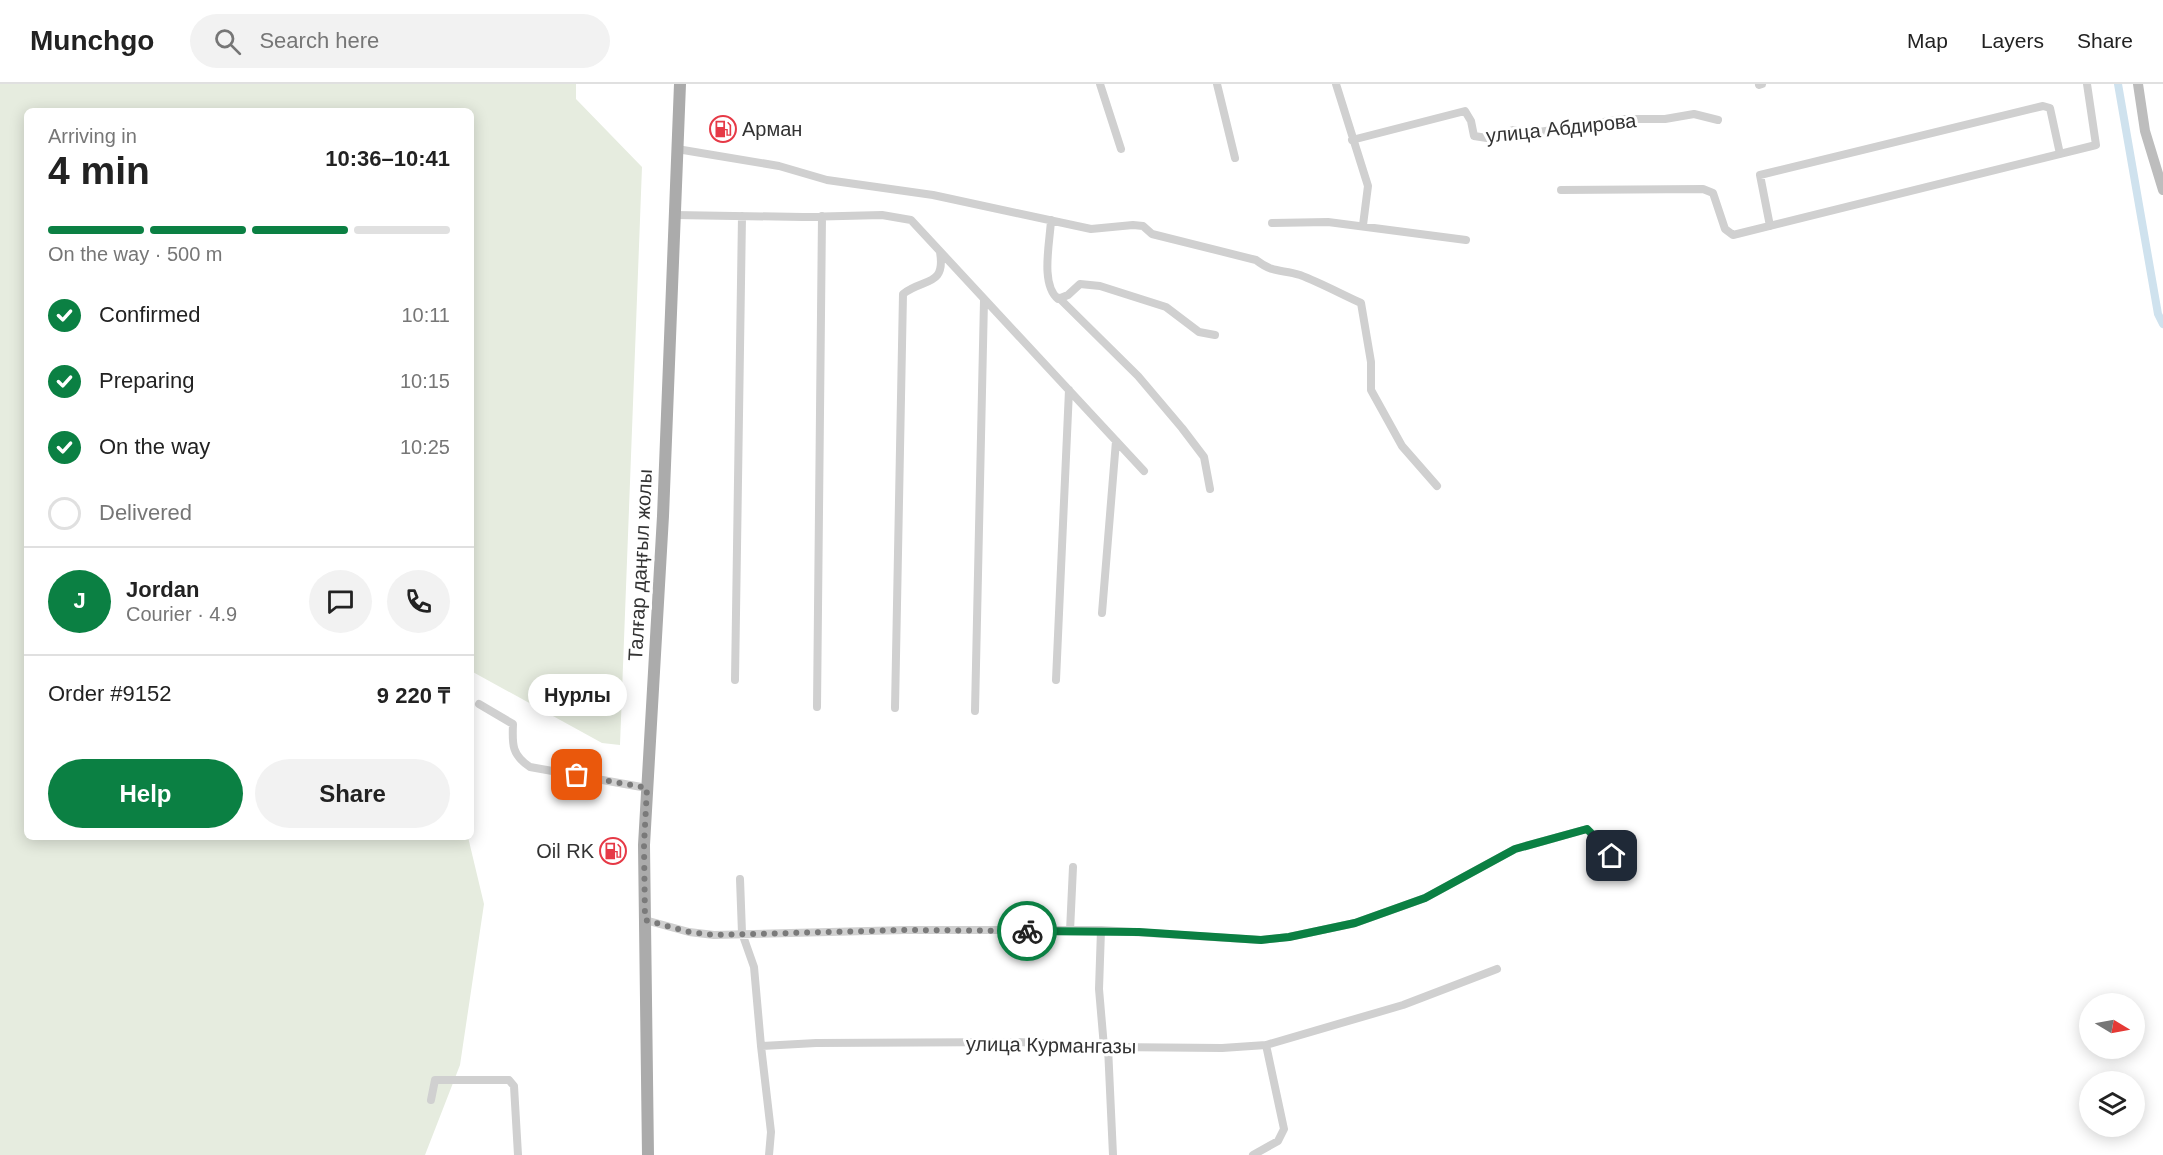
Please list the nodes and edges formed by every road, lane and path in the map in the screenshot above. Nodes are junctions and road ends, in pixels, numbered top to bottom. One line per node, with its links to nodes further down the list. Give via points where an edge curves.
1 (680, 84): 9 (main road, Талғар даңғыл жолы)
2 (1100, 84): 10 (street)
3 (1216, 84): 12 (street)
4 (1336, 84): 8 (street)
5 (2087, 84): 11 (street, via 2096,145)
6 (2138, 84): 14 (main road, via 2145,131)
7 (1718, 120): 8 (street, улица Абдирова, via 1694,114 1623,119 1539,132 1514,130 1487,138 1474,136 1465,111)
8 (1352, 140): 20 (street, via 1368,186)
9 (677, 144): 15 (main road, Талғар даңғыл жолы); 18 (street, via 827,180 933,195)
10 (1121, 149)
11 (2060, 154): 21 (street); 21 (street, via 2050,108 2043,106 1811,162 1760,175)
12 (1235, 158)
13 (1562, 190): 21 (street, via 1703,189 1713,193 1725,229 1733,234)
14 (2163, 190)
15 (674, 215): 16 (street); 39 (main road, Талғар даңғыл жолы, via 663,516)
16 (741, 216): 17 (street); 33 (street)
17 (822, 216): 23 (street, via 882,215 911,220); 36 (street)
18 (1051, 220): 24 (street, via 1049,282 1052,293); 30 (street, via 1091,229 1143,226 1152,234 1257,260 1267,269 1299,275 1361,303 1371,362 1371,390 1402,446)
19 (1272, 223): 20 (street)
20 (1363, 225): 22 (street)
21 (1770, 226)
22 (1466, 240)
23 (940, 250): 25 (street); 37 (street, via 941,269 937,277 903,294)
24 (1059, 298): 26 (street, via 1080,284 1100,286 1166,306 1199,332); 31 (street, via 1138,376 1182,428 1204,457)
25 (984, 300): 27 (street); 38 (street)
26 (1215, 335)
27 (1069, 390): 28 (street); 34 (street)
28 (1116, 441): 29 (street); 32 (street)
29 (1144, 471)
30 (1437, 486)
31 (1210, 489)
32 (1102, 613)
33 (735, 680)
34 (1056, 680)
35 (479, 704): 39 (street, via 513,724 512,747 518,759 530,767)
36 (817, 707)
37 (895, 708)
38 (975, 711)
39 (647, 788): 43 (main road, Талғар даңғыл жолы)
40 (1612, 856): 44 (street, via 1602,854 1587,829 1549,837 1515,849 1425,898 1355,923 1289,937 1261,940)
41 (1073, 867): 45 (street)
42 (740, 879): 46 (street)
43 (645, 920): 46 (street, via 689,932); 53 (main road, Талғар даңғыл жолы)
44 (1101, 930): 45 (street); 50 (street, via 1100,989)
45 (1070, 931): 46 (street)
46 (742, 933): 49 (street, via 754,967)
47 (1497, 969): 48 (street, улица Курмангазы, via 1403,1005)
48 (1266, 1045): 50 (street, улица Курмангазы); 56 (street, via 1284,1129 1278,1142)
49 (761, 1046): 50 (street, улица Курмангазы, via 1019,1042); 54 (street)
50 (1106, 1047): 55 (street)
51 (431, 1100): 52 (street, via 435,1080 509,1080 514,1086)
52 (518, 1155)
53 (648, 1155)
54 (770, 1155)
55 (1113, 1155)
56 (1253, 1155)

